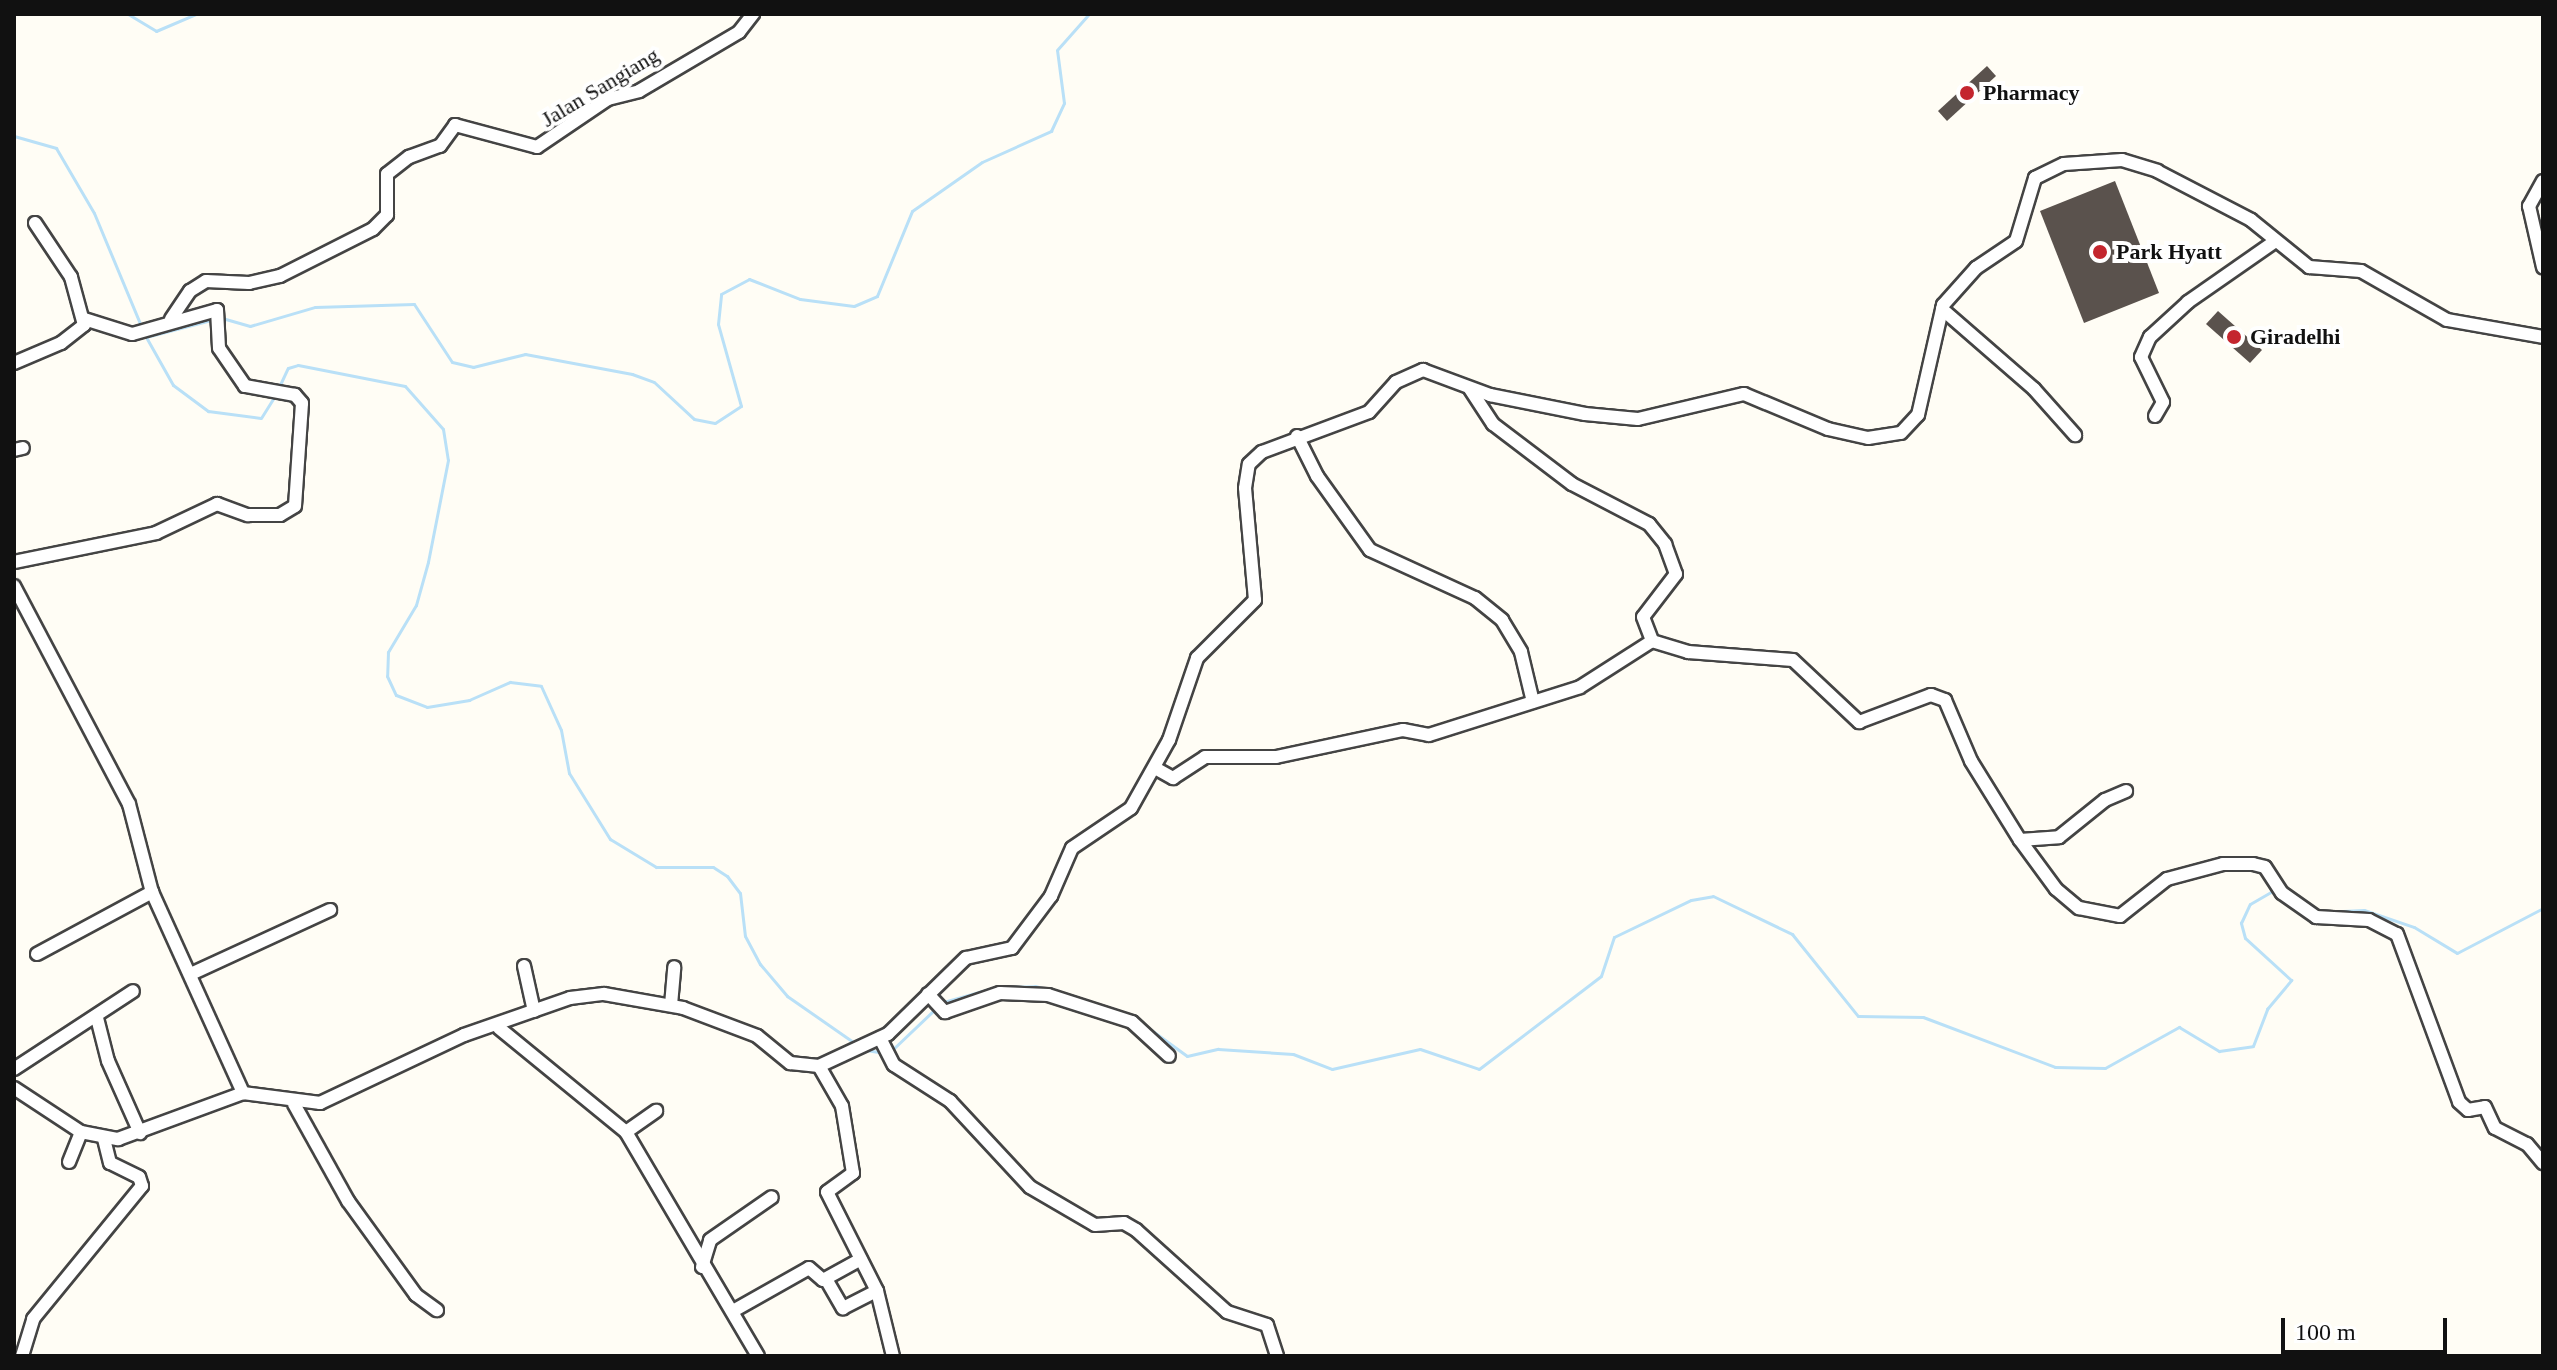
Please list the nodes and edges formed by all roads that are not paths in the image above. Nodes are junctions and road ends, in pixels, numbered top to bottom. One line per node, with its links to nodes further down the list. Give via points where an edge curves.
1 (753, 14): 8 (street, Jalan Sangiang, via 739,32 639,91 608,99 537,147 455,125 440,146 409,157 387,174 387,215 373,229 280,276 202,283)
2 (2543, 181): 5 (street, via 2529,206)
3 (35, 223): 7 (street, via 71,277)
4 (2274, 242): 6 (street, via 2251,220 2157,171 2122,160 2064,164 2035,178 2020,237 1976,268); 9 (street, via 2309,267 2361,271 2447,320); 12 (street, via 2150,337 2141,357 2163,402)
5 (2543, 267)
6 (1942, 309): 11 (street, via 1918,415 1910,427 1890,437 1828,429 1744,394 1638,419); 13 (street, via 2034,389)
7 (84, 319): 8 (street, via 132,334); 10 (street, via 75,335)
8 (171, 319): 15 (street, via 218,315 219,348 245,386 295,395 302,403 292,509 248,515 217,504 156,533)
9 (2543, 337)
10 (14, 363)
11 (1470, 389): 14 (street, via 1436,373 1412,372 1369,412); 17 (street, via 1493,424 1574,486 1649,524 1665,544 1676,574 1643,617)
12 (2155, 416)
13 (2075, 435)
14 (1297, 436): 18 (street, via 1317,476 1370,550 1475,598 1502,620 1521,652); 19 (street, via 1249,464 1245,488 1255,600 1197,658)
15 (14, 562)
16 (14, 586): 22 (street, via 129,804)
17 (1652, 641): 18 (street, via 1580,687); 21 (street, via 1688,652 1793,660 1859,722 1922,698 1945,700 1971,761)
18 (1533, 702): 19 (street, via 1429,735 1403,730 1297,754 1205,757 1173,778)
19 (1155, 768): 29 (street, via 1131,808 1072,848 1051,896 1012,948 966,958)
20 (2126, 791): 21 (street, via 2059,837)
21 (2020, 840): 47 (street, via 2056,889 2094,913 2128,913 2167,879 2223,864 2253,864 2265,867 2290,901 2316,917 2369,920 2397,934 2459,1102 2468,1110 2485,1107 2497,1130 2527,1144)
22 (152, 892): 24 (street); 27 (street)
23 (330, 910): 27 (street)
24 (37, 954)
25 (524, 966): 31 (street)
26 (674, 967): 30 (street)
27 (193, 973): 39 (street)
28 (133, 991): 32 (street)
29 (933, 1002): 34 (street); 35 (street, via 962,1010 1000,993 1048,995 1132,1022)
30 (671, 1005): 31 (street, via 589,995); 36 (street, via 757,1036 790,1063)
31 (534, 1011): 33 (street)
32 (97, 1018): 37 (street); 44 (street)
33 (499, 1028): 40 (street, via 444,1043 320,1103); 43 (street)
34 (882, 1042): 36 (street, via 859,1044); 58 (street, via 894,1065 950,1101 1039,1194 1095,1225 1124,1223 1136,1230 1227,1312 1267,1325)
35 (1169, 1056)
36 (819, 1066): 49 (street, via 842,1106 853,1173 827,1192)
37 (14, 1069)
38 (14, 1088): 42 (street)
39 (243, 1093): 40 (street); 44 (street)
40 (294, 1104): 53 (street, via 348,1201 416,1295)
41 (656, 1111): 43 (street)
42 (81, 1132): 45 (street); 46 (street)
43 (626, 1132): 50 (street)
44 (140, 1133): 45 (street)
45 (104, 1139): 55 (street, via 110,1163 142,1184 33,1319)
46 (69, 1162)
47 (2543, 1163)
48 (772, 1197): 50 (street, via 710,1240)
49 (861, 1259): 51 (street); 52 (street)
50 (702, 1267): 54 (street)
51 (826, 1279): 52 (street, via 843,1308); 54 (street, via 809,1268)
52 (877, 1291): 57 (street)
53 (437, 1310)
54 (733, 1311): 56 (street)
55 (22, 1356)
56 (758, 1356)
57 (893, 1356)
58 (1277, 1356)

